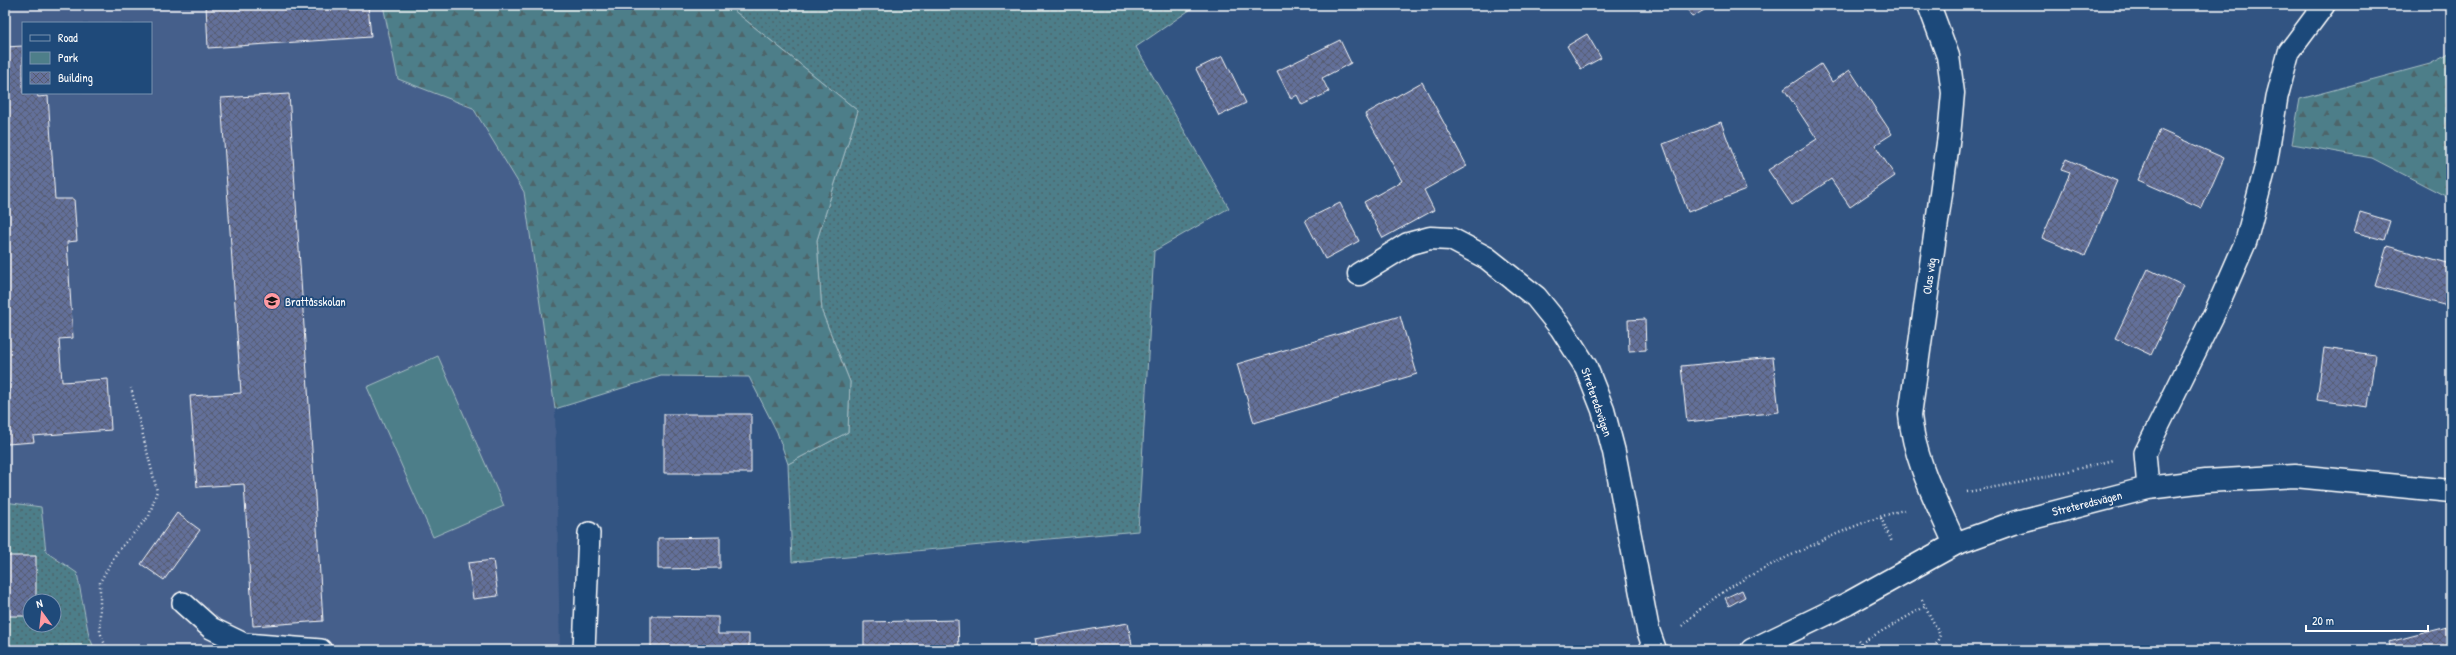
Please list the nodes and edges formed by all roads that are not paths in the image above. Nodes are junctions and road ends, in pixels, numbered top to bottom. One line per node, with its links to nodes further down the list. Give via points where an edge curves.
1 (1929, 5): 7 (street, Olas väg, via 1948,56 1953,93 1910,415 1912,432 1927,479)
2 (2324, 5): 4 (lane, via 2289,52 2277,97 2266,165 2246,241 2215,312 2145,454)
3 (1359, 274): 11 (street, Streteredsvägen, via 1408,244 1430,238 1451,239 1487,258 1536,297 1561,328 1586,367 1603,410 1614,452 1648,630)
4 (2148, 488): 5 (street, Streteredsvägen, via 2206,481 2295,476); 7 (street, Streteredsvägen, via 2013,522)
5 (2451, 491)
6 (590, 533): 10 (lane)
7 (1955, 544): 12 (street, Streteredsvägen, via 1847,604)
8 (183, 603): 9 (lane, via 210,628 244,644)
9 (321, 650)
10 (584, 650)
11 (1655, 650)
12 (1752, 650)

